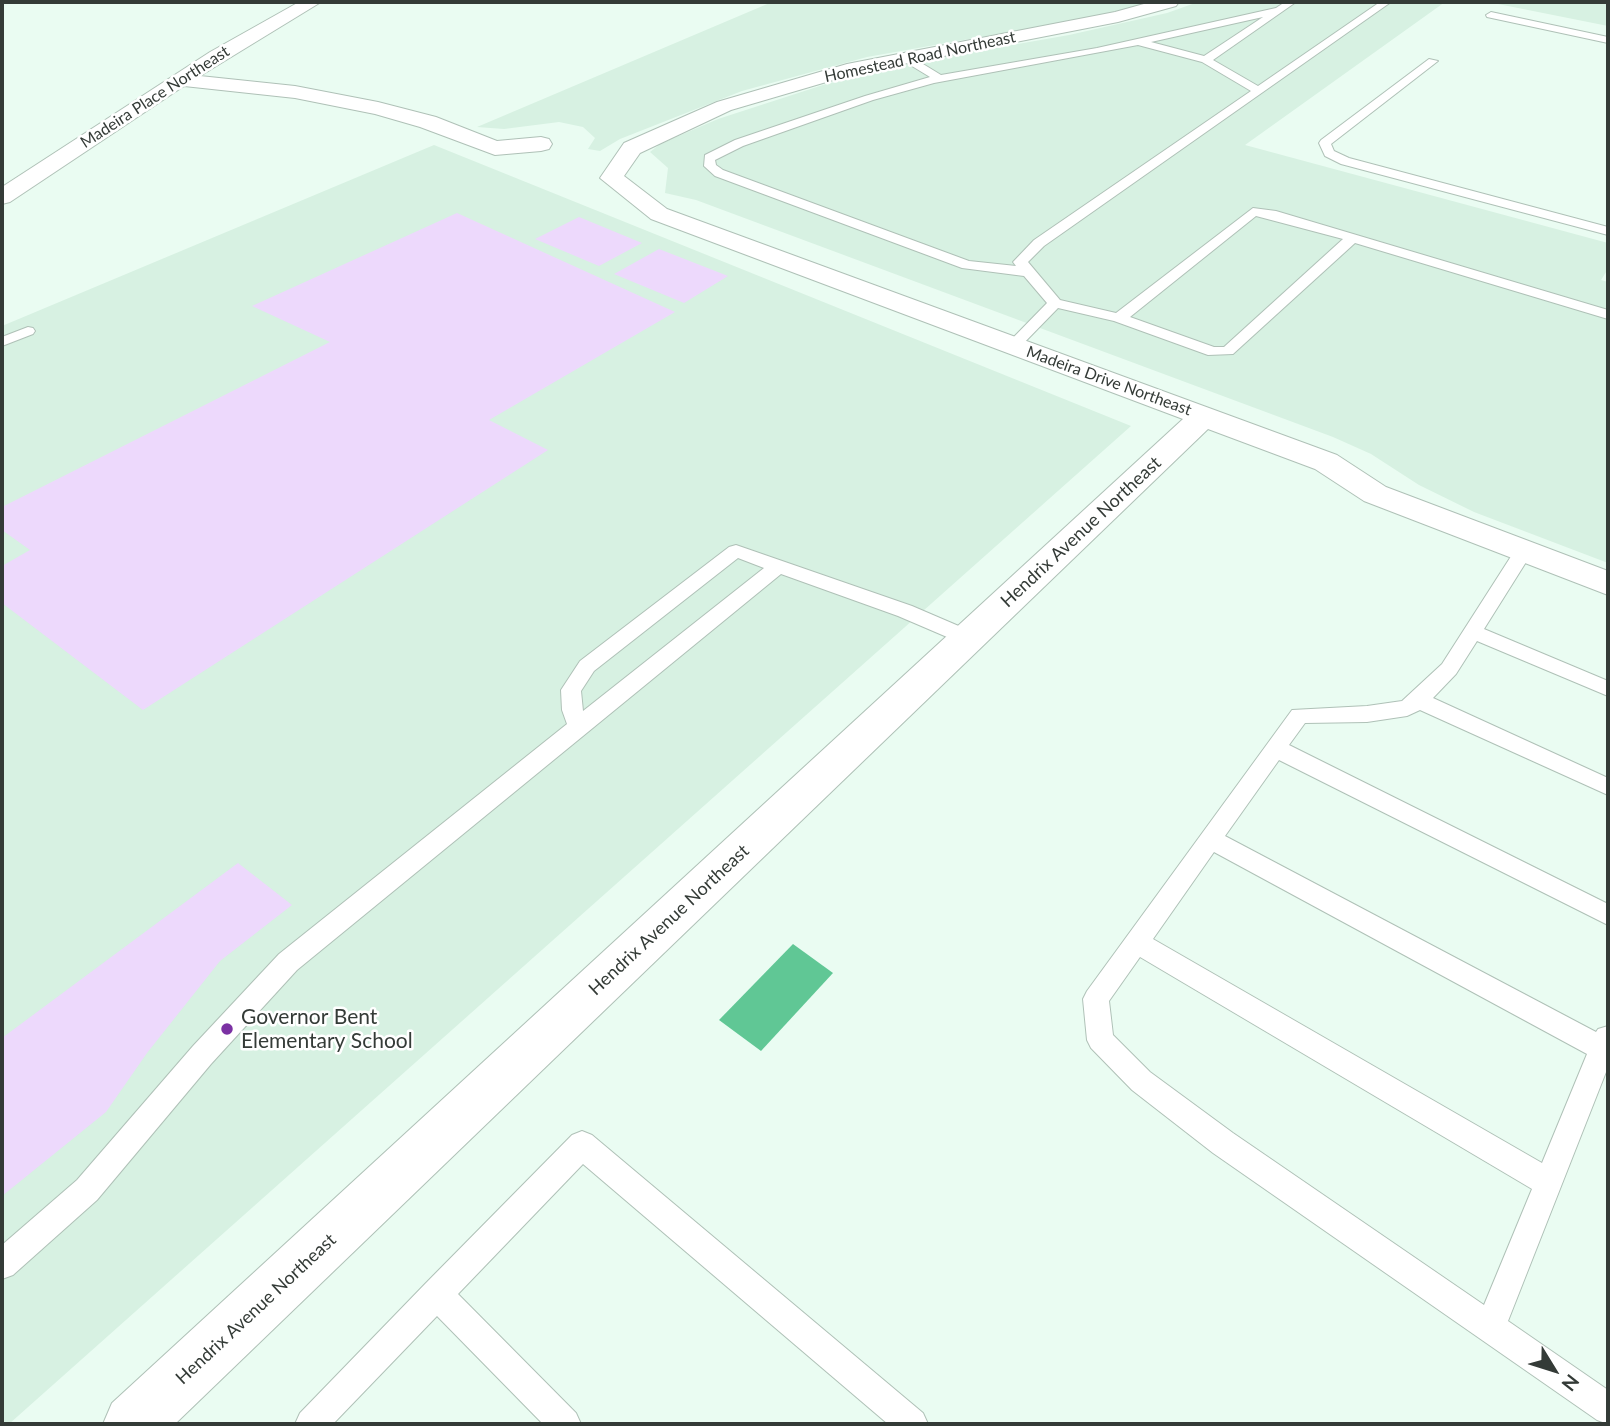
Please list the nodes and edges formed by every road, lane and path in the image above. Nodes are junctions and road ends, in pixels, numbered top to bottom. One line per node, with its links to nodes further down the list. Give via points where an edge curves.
1 (312, 2): 13 (street, Madeira Place Northeast)
2 (1170, 2): 9 (street, Homestead Road Northeast, via 1118,18)
3 (1291, 2): 5 (lane)
4 (1386, 2): 14 (lane)
5 (1279, 10): 8 (lane); 10 (lane)
6 (1491, 15): 7 (lane)
7 (1608, 40)
8 (1138, 41): 10 (lane); 12 (lane)
9 (906, 58): 12 (lane); 16 (street, Homestead Road Northeast, via 854,68 724,106 632,148)
10 (1206, 60): 14 (lane)
11 (1433, 61): 18 (lane, via 1325,142 1329,153)
12 (940, 79): 20 (lane, via 739,143 709,158 710,166 967,265)
13 (181, 80): 15 (street, via 295,92 378,108 495,148); 17 (street, Madeira Place Northeast)
14 (1259, 91): 20 (lane, via 1039,243 1020,262)
15 (541, 144)
16 (611, 178): 26 (street, Madeira Drive Northeast, via 659,214)
17 (2, 197)
18 (1608, 231)
19 (1353, 238): 22 (lane); 23 (lane, via 1253,212); 23 (lane, via 1228,351 1213,352)
20 (1029, 272): 21 (lane)
21 (1055, 303): 23 (lane); 26 (lane)
22 (1608, 315)
23 (1119, 318)
24 (28, 331): 25 (lane)
25 (2, 342)
26 (1013, 346): 27 (street, Madeira Drive Northeast)
27 (1204, 416): 28 (street, Madeira Drive Northeast, via 1326,461 1375,494); 32 (street, Hendrix Avenue Northeast)
28 (1524, 551): 30 (street, Madeira Drive Northeast); 31 (lane)
29 (778, 566): 32 (lane); 35 (lane); 35 (lane, via 736,551 587,666 571,690)
30 (1608, 584)
31 (1471, 631): 33 (lane); 34 (lane, via 1448,669)
32 (968, 638): 47 (street, Hendrix Avenue Northeast)
33 (1608, 689)
34 (1418, 700): 36 (lane, via 1407,708 1367,714 1299,715); 37 (lane)
35 (578, 726): 43 (lane, via 288,962 87,1190)
36 (1275, 748): 38 (lane); 39 (lane)
37 (1608, 787)
38 (1210, 839): 40 (lane); 41 (lane)
39 (1608, 915)
40 (1137, 943): 42 (lane); 45 (lane, via 1096,999 1100,1040 1141,1081 1223,1143)
41 (1605, 1042): 42 (lane)
42 (1549, 1183): 45 (lane)
43 (2, 1264)
44 (437, 1294): 48 (lane); 49 (lane); 50 (lane, via 582,1145)
45 (1490, 1328): 46 (lane)
46 (1608, 1409)
47 (133, 1424)
48 (311, 1424)
49 (565, 1424)
50 (912, 1424)

